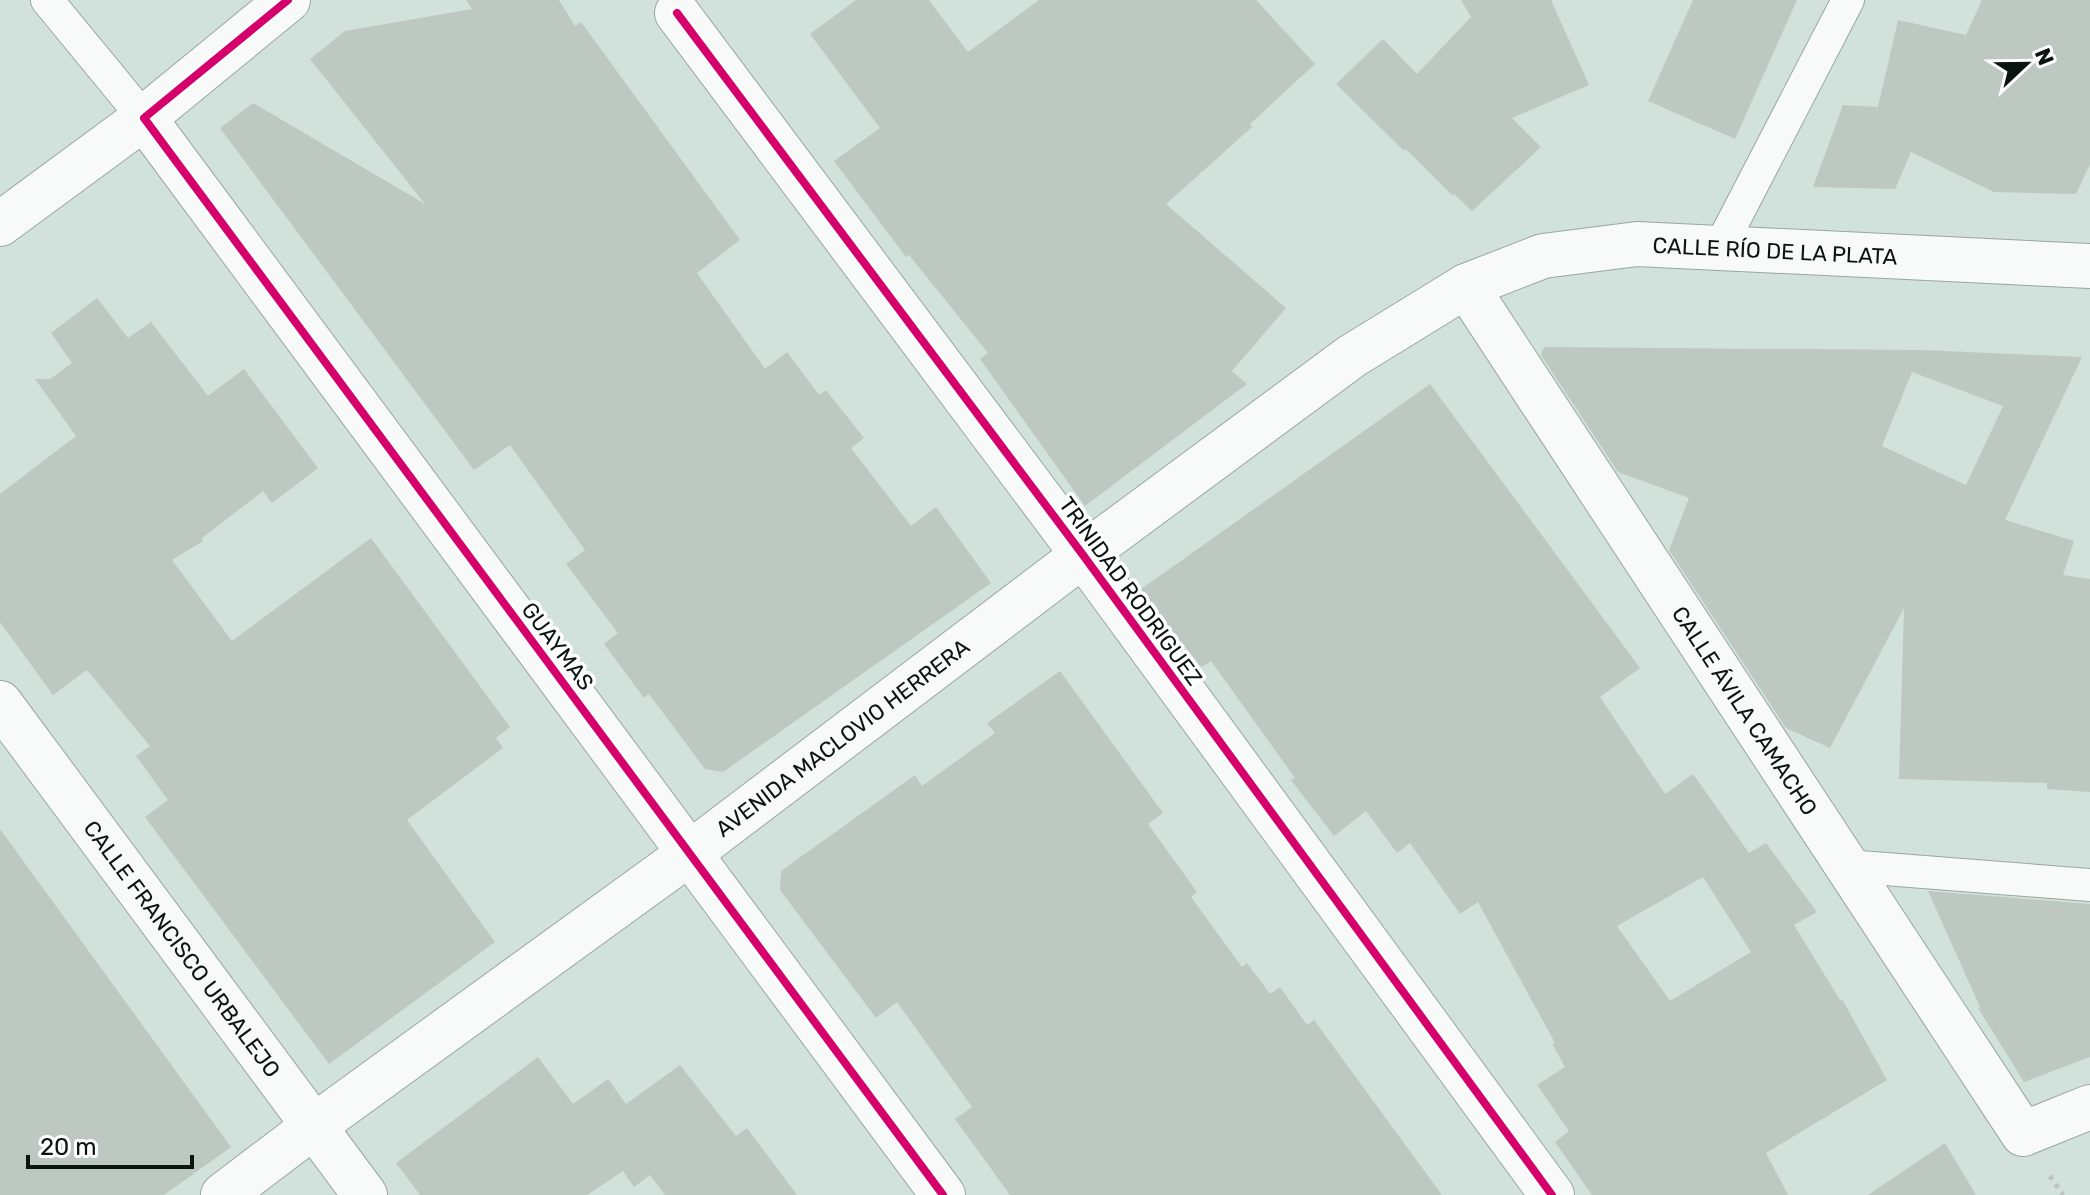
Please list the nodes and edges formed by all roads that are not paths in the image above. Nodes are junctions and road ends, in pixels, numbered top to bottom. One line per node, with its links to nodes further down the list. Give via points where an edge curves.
1 (47, 0): 5 (lane)
2 (288, 0): 5 (street)
3 (1848, 0): 7 (lane)
4 (677, 13): 10 (street, TRINIDAD RODRIGUEZ)
5 (144, 118): 6 (street); 12 (street, GUAYMAS)
6 (0, 224)
7 (1719, 249): 8 (street, CALLE RÍO DE LA PLATA); 9 (street, CALLE RÍO DE LA PLATA, via 1637,244 1543,256)
8 (2090, 266)
9 (1466, 286): 10 (street, AVENIDA MACLOVIO HERRERA, via 1352,356); 13 (street, CALLE ÁVILA CAMACHO)
10 (1083, 555): 12 (street, AVENIDA MACLOVIO HERRERA); 20 (street, TRINIDAD RODRIGUEZ)
11 (0, 703): 16 (street, CALLE FRANCISCO URBALEJO)
12 (690, 853): 16 (street, AVENIDA MACLOVIO HERRERA); 19 (street, GUAYMAS)
13 (1847, 866): 14 (lane); 15 (street, CALLE ÁVILA CAMACHO, via 2023,1134)
14 (2090, 885)
15 (2090, 1107)
16 (314, 1126): 17 (street, AVENIDA MACLOVIO HERRERA); 18 (street, CALLE FRANCISCO URBALEJO)
17 (223, 1195)
18 (365, 1195)
19 (943, 1195)
20 (1552, 1195)

